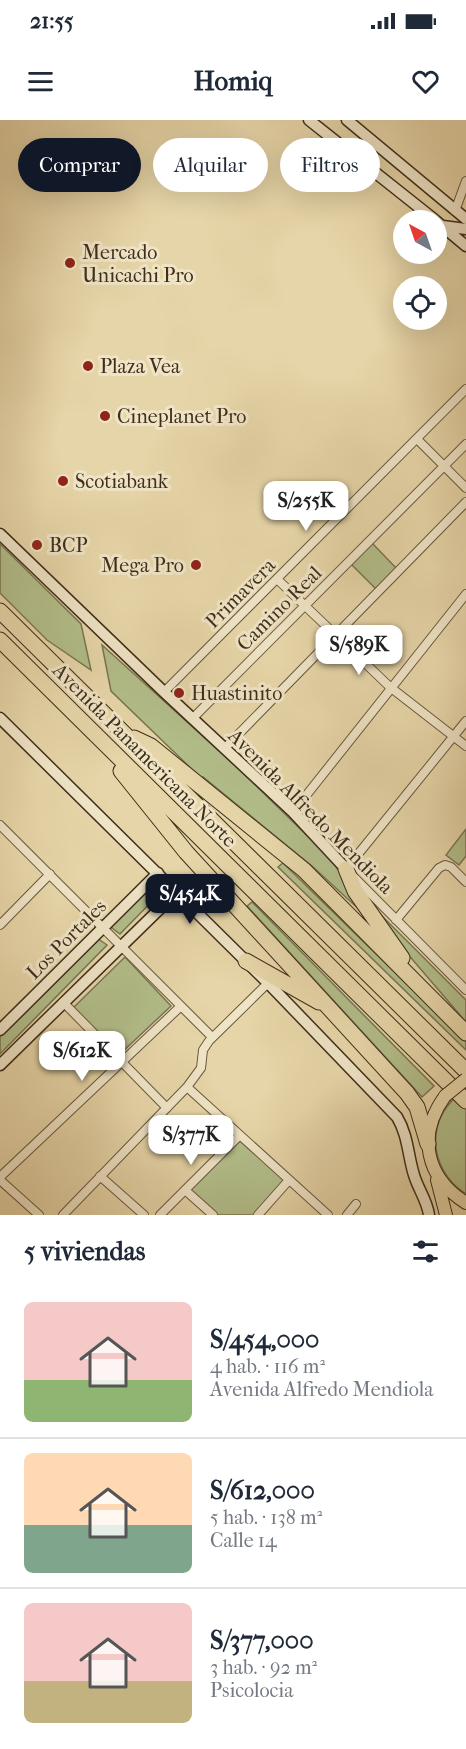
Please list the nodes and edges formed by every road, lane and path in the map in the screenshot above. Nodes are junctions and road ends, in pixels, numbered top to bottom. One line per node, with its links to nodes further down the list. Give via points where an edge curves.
1 (309, 120): 4 (main road)
2 (347, 120): 5 (main road)
3 (466, 182): 5 (street)
4 (422, 210)
5 (455, 211): 6 (main road)
6 (466, 219)
7 (447, 225): 8 (main road)
8 (466, 229)
9 (447, 230): 10 (main road)
10 (466, 246)
11 (466, 389): 12 (street, Primavera)
12 (417, 439): 14 (street); 18 (street, Primavera)
13 (466, 444): 14 (street, Camino Real)
14 (445, 466): 15 (street); 20 (street, Camino Real)
15 (466, 488)
16 (466, 502): 22 (street)
17 (0, 534): 25 (main road, Avenida Alfredo Mendiola)
18 (277, 579): 20 (street); 25 (street, Primavera)
19 (466, 594): 24 (street)
20 (305, 606): 22 (street); 27 (street, Camino Real)
21 (0, 611): 29 (highway, Avenida Panamericana Norte)
22 (334, 635): 24 (street); 33 (street)
23 (0, 640): 31 (highway, Avenida Panamericana Norte)
24 (390, 687): 30 (street); 34 (street)
25 (164, 692): 27 (main road, Avenida Alfredo Mendiola)
26 (0, 718): 37 (main road)
27 (192, 719): 33 (main road, Avenida Alfredo Mendiola)
28 (466, 721): 30 (street)
29 (123, 733): 47 (highway, via 151,746 304,870); 57 (highway, Avenida Panamericana Norte)
30 (454, 735): 32 (street); 36 (street)
31 (101, 741): 51 (highway, via 186,852); 60 (highway, Avenida Panamericana Norte)
32 (466, 746)
33 (224, 749): 34 (main road, Avenida Alfredo Mendiola)
34 (293, 812): 36 (main road, Avenida Alfredo Mendiola)
35 (0, 825): 38 (street)
36 (346, 869): 41 (street, Avenida Alfredo Mendiola); 47 (highway, via 356,891)
37 (158, 873): 40 (main road); 43 (main road, Los Portales)
38 (50, 874): 42 (street); 43 (street)
39 (466, 882): 41 (street, via 451,867 439,868)
40 (177, 892): 44 (main road); 45 (main road)
41 (396, 920): 48 (street, Avenida Alfredo Mendiola)
42 (0, 925)
43 (104, 927): 44 (street); 52 (main road, Los Portales)
44 (121, 945): 49 (main road); 50 (street)
45 (246, 961): 46 (main road); 51 (highway)
46 (268, 983): 54 (street); 79 (main road, via 397,1117)
47 (419, 986): 53 (highway)
48 (466, 990)
49 (63, 1002): 55 (street); 56 (main road)
50 (181, 1006): 54 (street); 55 (street)
51 (333, 1010): 63 (highway, via 417,1107)
52 (0, 1030)
53 (466, 1033)
54 (212, 1037): 59 (street, via 202,1050 201,1068)
55 (122, 1063): 61 (street); 66 (street)
56 (0, 1065)
57 (466, 1071)
58 (466, 1079): 63 (main road, bridge, via 445,1096 432,1119)
59 (187, 1087): 61 (street); 62 (street)
60 (466, 1101)
61 (167, 1108): 65 (street)
62 (240, 1135): 67 (street); 68 (street)
63 (428, 1144): 64 (main road)
64 (433, 1167): 69 (main road, via 446,1188); 80 (main road)
65 (100, 1176): 72 (street); 73 (street)
66 (0, 1178): 71 (street)
67 (289, 1180): 76 (street); 77 (street)
68 (185, 1190): 74 (street); 75 (street)
69 (466, 1203)
70 (356, 1204): 78 (street)
71 (39, 1215)
72 (63, 1215)
73 (144, 1215)
74 (160, 1215)
75 (213, 1215)
76 (258, 1215)
77 (328, 1215)
78 (347, 1215)
79 (429, 1215)
80 (446, 1215)

